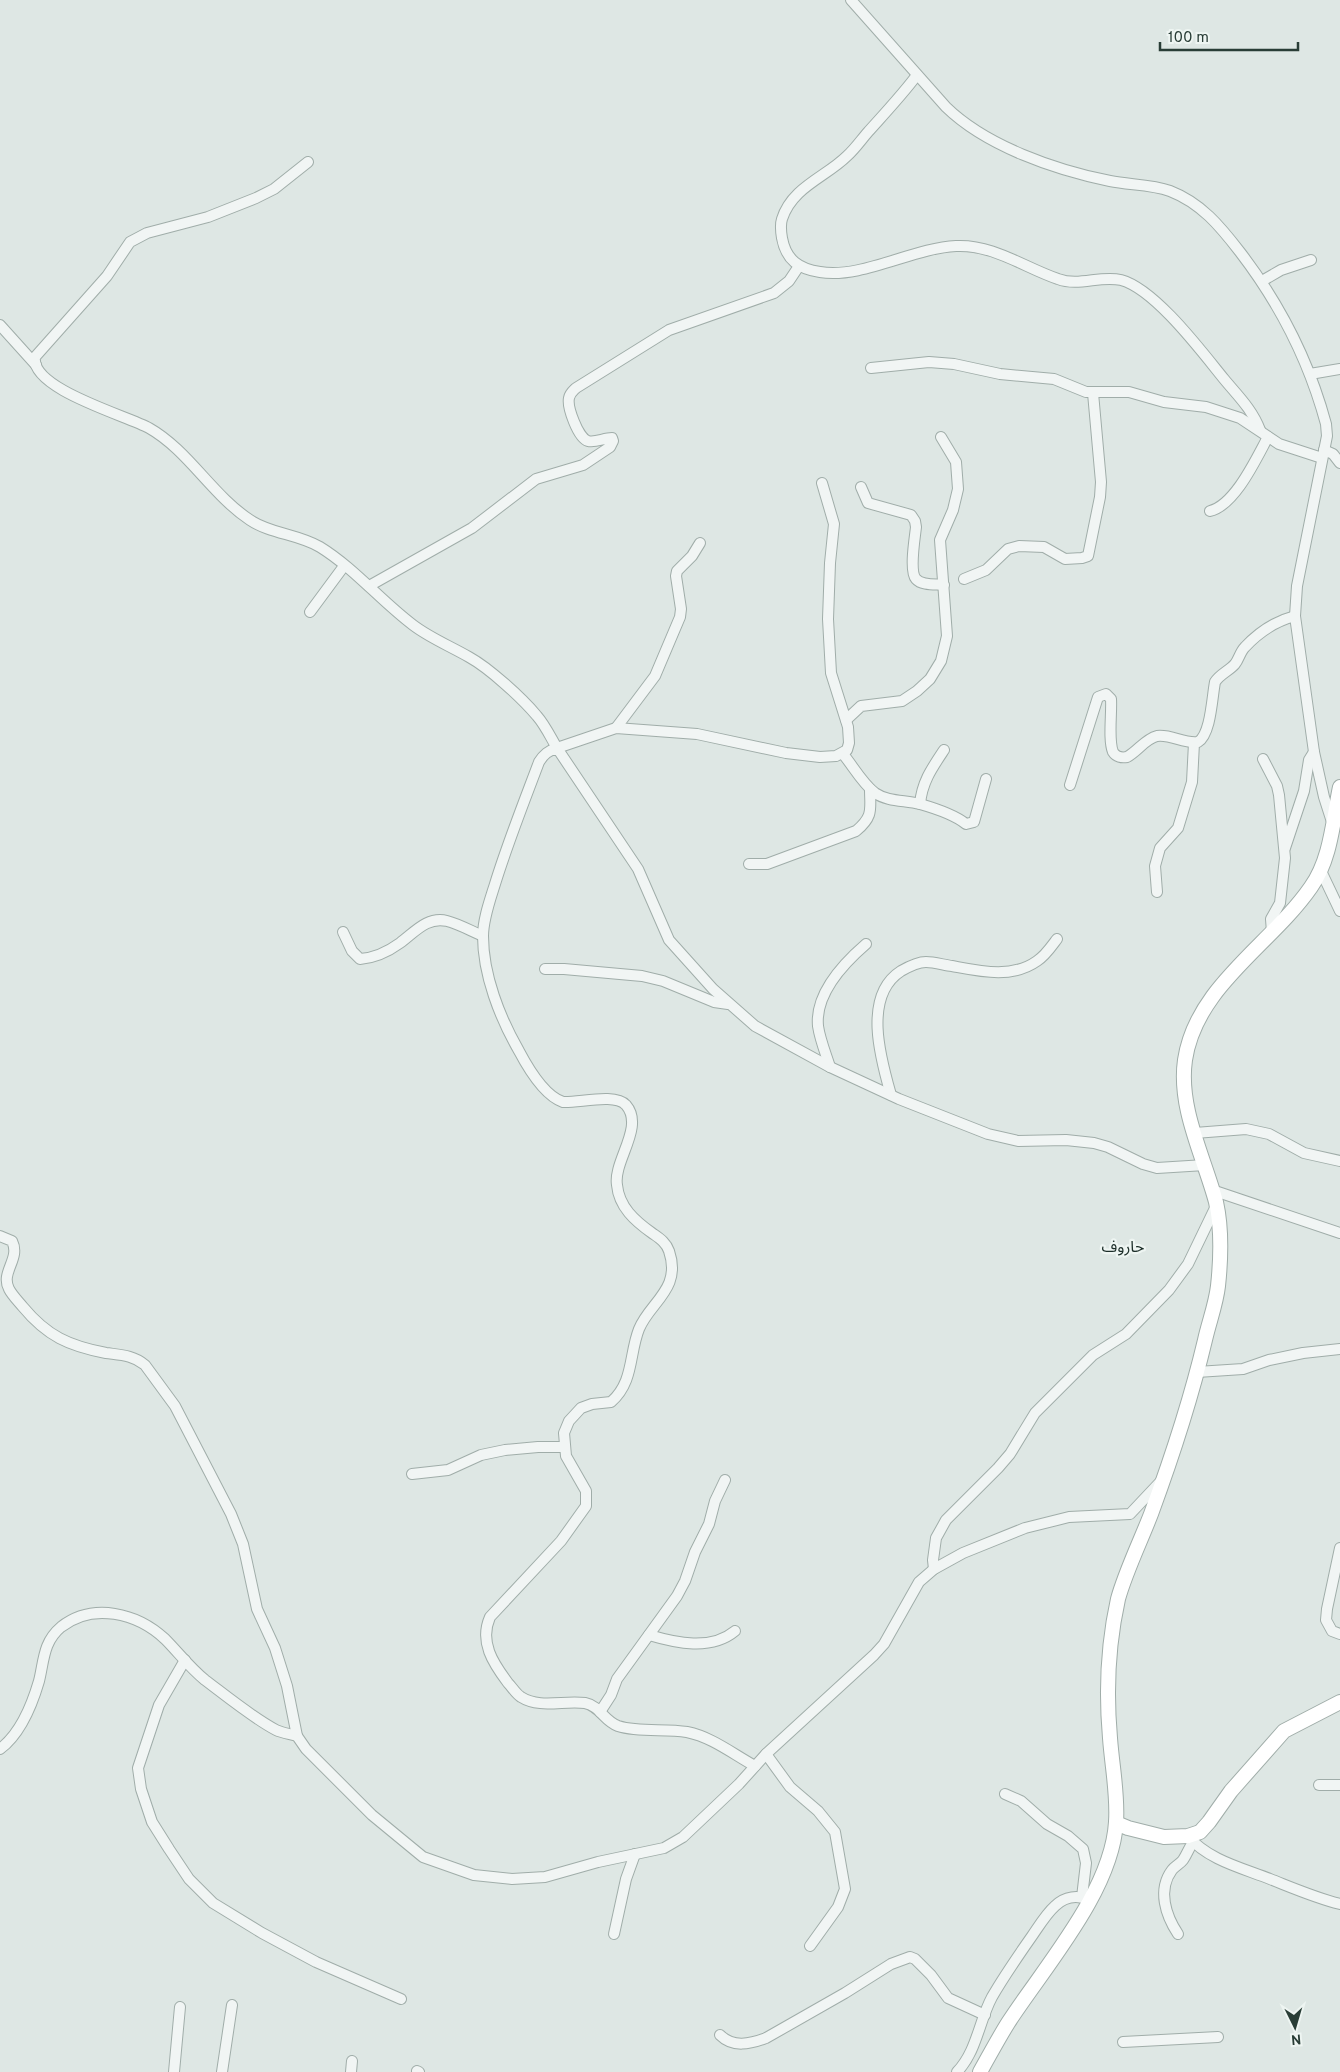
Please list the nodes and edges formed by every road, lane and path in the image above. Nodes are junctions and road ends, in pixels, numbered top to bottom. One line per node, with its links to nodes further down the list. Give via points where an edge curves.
1 (851, 0): 2 (street)
2 (917, 75): 5 (street, via 849,155 807,186 785,211 781,229 785,250); 6 (street, via 958,119 1030,157 1110,181 1169,190 1194,203 1220,225)
3 (308, 162): 8 (street, via 256,198 208,217 147,233 130,242 107,276 35,357)
4 (1311, 260): 6 (street, via 1281,270)
5 (799, 266): 13 (street, via 819,272 844,272 960,246 1006,257 1066,282 1121,280 1163,309 1198,344 1246,403); 25 (street, via 789,281 774,292 669,330 576,388 568,399 581,437 590,442 612,438 610,447 583,465 536,479 472,528)
6 (1262, 281): 11 (street, via 1290,329)
7 (0, 325): 8 (street)
8 (36, 365): 22 (street, via 59,388 148,427 163,437 248,519 320,547)
9 (871, 368): 12 (street, via 930,362 954,364 1000,374 1054,379 1077,390)
10 (1340, 369): 11 (street)
11 (1310, 374): 16 (street, via 1326,424)
12 (1093, 392): 13 (street, via 1129,392 1164,402 1206,407 1240,418); 23 (street, via 1101,482 1088,556 1065,559 1044,547 1014,548 1004,552 986,570)
13 (1260, 430): 15 (street)
14 (941, 437): 24 (street, via 956,462 958,489 940,540)
15 (1268, 437): 16 (street, via 1279,444); 20 (street, via 1231,497)
16 (1323, 454): 17 (street, via 1333,454); 27 (street, via 1297,586)
17 (1340, 463)
18 (822, 483): 28 (street, via 834,524 829,611 831,673)
19 (861, 487): 24 (street, via 868,503 911,516 916,527 913,571 916,579 922,583)
20 (1210, 511)
21 (700, 543): 29 (street, via 677,571 680,617 655,676)
22 (344, 566): 25 (street); 26 (street)
23 (964, 579)
24 (944, 585): 28 (street, via 947,636 940,662 930,679 902,701 861,706)
25 (369, 586): 31 (street, via 414,626 468,656 500,682 539,717)
26 (310, 612)
27 (1295, 616): 30 (street, via 1278,622 1244,648 1236,663 1218,678 1207,728 1201,740); 33 (street)
28 (846, 720): 34 (street, via 849,743)
29 (616, 728): 31 (street); 34 (street, via 697,734 820,757)
30 (1194, 743): 37 (street, via 1157,736 1127,757 1118,756 1114,753 1112,741 1111,699 1106,694 1100,695 1093,708); 45 (street, via 1192,782 1178,828 1160,848 1155,866)
31 (557, 748): 49 (street, via 548,751 539,762 491,896); 53 (street, via 638,869 669,940)
32 (944, 750): 40 (street, via 927,776)
33 (1314, 752): 41 (street); 42 (street, via 1308,760 1304,790)
34 (843, 754): 39 (street)
35 (1263, 759): 42 (street, via 1280,796)
36 (986, 779): 40 (street, via 974,822 966,824 957,817)
37 (1070, 785)
38 (1340, 787): 41 (street)
39 (870, 788): 40 (street, via 884,797); 43 (street, via 870,814 856,830 767,864)
40 (920, 804)
41 (1332, 822): 44 (street)
42 (1284, 850): 48 (street, via 1280,904 1271,919)
43 (749, 864)
44 (1321, 871): 46 (street); 48 (street, via 1310,889)
45 (1157, 892)
46 (1340, 911)
47 (343, 932): 49 (street, via 352,951 360,959 375,956 399,944 434,921 447,921)
48 (1272, 932): 56 (street, via 1217,989 1195,1024 1185,1062 1185,1090)
49 (483, 936): 65 (street, via 485,961 511,1038 545,1089 563,1102 616,1099 625,1104 631,1131 617,1170 618,1194 626,1211 662,1239 671,1258 669,1283 641,1324 625,1386 611,1402 592,1404 575,1414 564,1433)
50 (1057, 939): 55 (street, via 1036,962 1014,971 990,972 926,962 897,974 885,989 878,1014 879,1047)
51 (866, 944): 54 (street, via 831,981 819,1012 819,1030)
52 (545, 969): 53 (street, via 647,977 714,1002)
53 (728, 1004): 54 (street, via 755,1026)
54 (830, 1067): 55 (street)
55 (892, 1095): 58 (street, via 1005,1139 1094,1142 1156,1168)
56 (1195, 1133): 57 (street, via 1246,1129 1268,1134 1304,1152); 58 (street)
57 (1340, 1161)
58 (1205, 1165): 59 (street)
59 (1212, 1190): 60 (street); 61 (street)
60 (1216, 1205): 64 (street, via 1221,1229 1218,1288); 70 (street, via 1188,1264 1169,1290 1126,1334 1093,1355 1035,1413 1010,1454 946,1520 936,1538)
61 (1340, 1233)
62 (0, 1236): 77 (street, via 12,1241 16,1252 6,1278 8,1286 46,1332 72,1344 140,1360 175,1406 243,1544 257,1609 275,1648 287,1686)
63 (1340, 1349): 64 (street, via 1269,1360 1243,1369)
64 (1197, 1372): 67 (street)
65 (564, 1447): 66 (street, via 505,1450 448,1470); 76 (street, via 586,1491 586,1506 561,1541 490,1617 485,1627 485,1638 493,1659 518,1696 539,1703 584,1703)
66 (412, 1474)
67 (1164, 1477): 70 (street, via 1130,1514 1080,1515 1047,1522 979,1546); 84 (street, via 1119,1597 1112,1640 1109,1736)
68 (725, 1480): 73 (street, via 685,1581)
69 (1340, 1548): 72 (street, via 1326,1620 1332,1631)
70 (934, 1569): 79 (street, via 919,1582 884,1644 860,1670)
71 (735, 1631): 73 (street, via 727,1638 705,1644)
72 (1340, 1634)
73 (648, 1635): 76 (street, via 617,1679)
74 (185, 1660): 77 (street, via 203,1679 276,1730); 78 (street, via 163,1638 130,1617 100,1612 83,1616 53,1635 44,1653 32,1702 7,1744); 92 (street, via 159,1705 138,1768 152,1822 190,1879 213,1903 316,1962)
75 (1340, 1702): 85 (street, via 1284,1731 1231,1791 1209,1822)
76 (600, 1712): 80 (street, via 607,1721 625,1728 701,1737)
77 (297, 1736): 86 (street, via 372,1815 409,1847 439,1864 474,1875 532,1879)
78 (0, 1749)
79 (766, 1754): 80 (street); 91 (street, via 790,1787 827,1820 837,1838 845,1889 838,1907)
80 (756, 1766): 86 (street, via 683,1837 664,1848)
81 (1319, 1785): 82 (street)
82 (1340, 1785)
83 (1005, 1794): 87 (street, via 1020,1801 1083,1849)
84 (1116, 1823): 85 (street, via 1148,1834); 87 (street, via 1109,1857 1097,1889)
85 (1190, 1839): 88 (street, via 1233,1866 1310,1896); 90 (street, via 1183,1860 1172,1869 1164,1892 1165,1908)
86 (635, 1854): 89 (street)
87 (1086, 1898): 95 (street, via 1071,1897 1056,1904 992,1997); 104 (street)
88 (1340, 1904)
89 (614, 1934)
90 (1178, 1934)
91 (810, 1946)
92 (400, 1999)
93 (232, 2005): 101 (street)
94 (180, 2007): 100 (street)
95 (985, 2015): 96 (street, via 948,1998 931,1975 910,1957 890,1964 766,2038 737,2044); 103 (street, via 974,2044)
96 (720, 2035)
97 (1218, 2037): 98 (street)
98 (1124, 2042)
99 (352, 2061): 102 (street)
100 (174, 2072)
101 (222, 2072)
102 (351, 2072)
103 (957, 2072)
104 (980, 2072)

